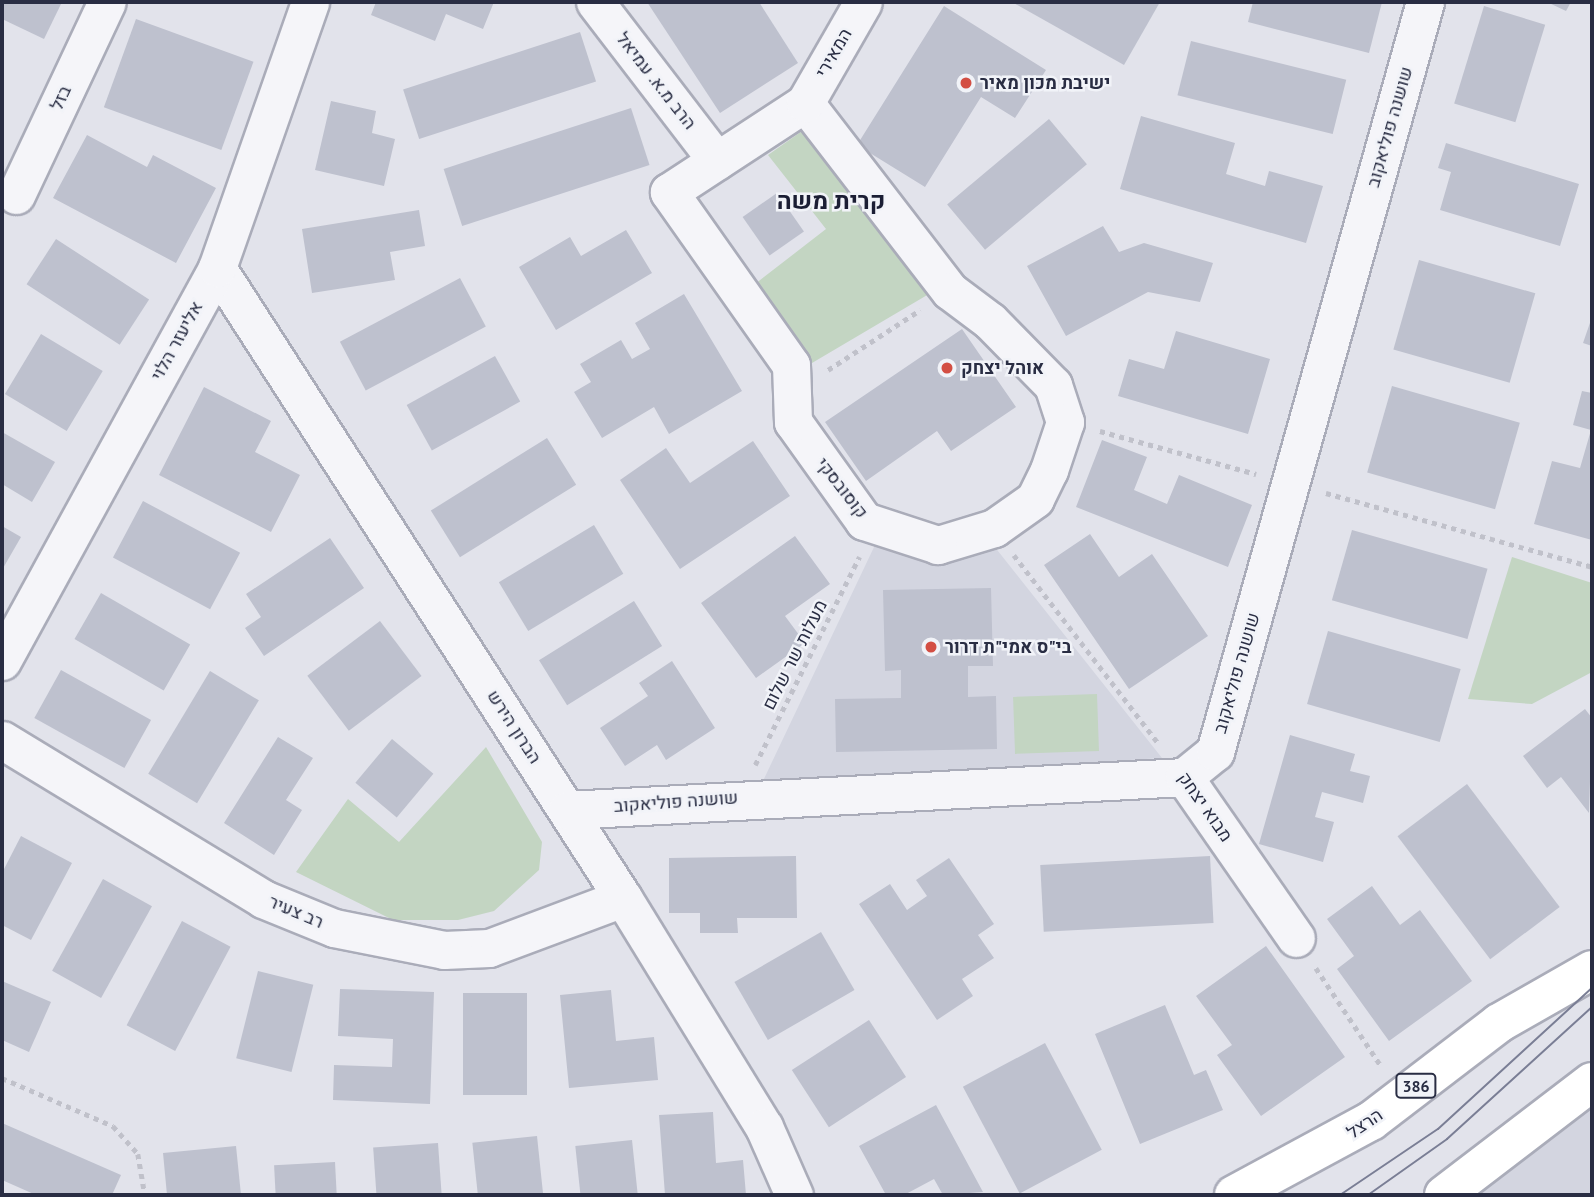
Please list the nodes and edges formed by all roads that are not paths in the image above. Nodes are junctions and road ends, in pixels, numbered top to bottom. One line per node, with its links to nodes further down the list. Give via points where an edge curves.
1 (107, 2): 8 (street, בזל)
2 (310, 2): 9 (street, אליעזר הלוי)
3 (595, 2): 7 (street, הרב מ.א. עמיאל)
4 (863, 2): 6 (street, המאירי)
5 (1425, 2): 12 (street, שושנה פוליאקוב, via 1214,752)
6 (805, 103): 7 (street, קוסובסקי); 7 (street, קוסובסקי, via 950,291 990,321 1053,385 1065,422 1035,499 994,528 938,545 864,521 793,422 792,365 669,192)
7 (718, 161)
8 (16, 195)
9 (217, 268): 10 (street, אליעזר הלוי); 13 (street, הברון הירש)
10 (2, 661)
11 (2, 740): 14 (street, רב צעיר, via 264,899 334,928 444,950 489,948)
12 (1184, 777): 13 (street, שושנה פוליאקוב, via 739,797); 15 (street, מבוא יצחק)
13 (567, 810): 14 (street, הברון הירש)
14 (623, 898): 18 (street, הברון הירש, via 764,1126)
15 (1297, 938)
16 (1592, 970): 19 (main road, הרצל / 386, via 1499,1023 1332,1146)
17 (1592, 1082): 20 (main road)
18 (794, 1195)
19 (1234, 1195)
20 (1444, 1195)

